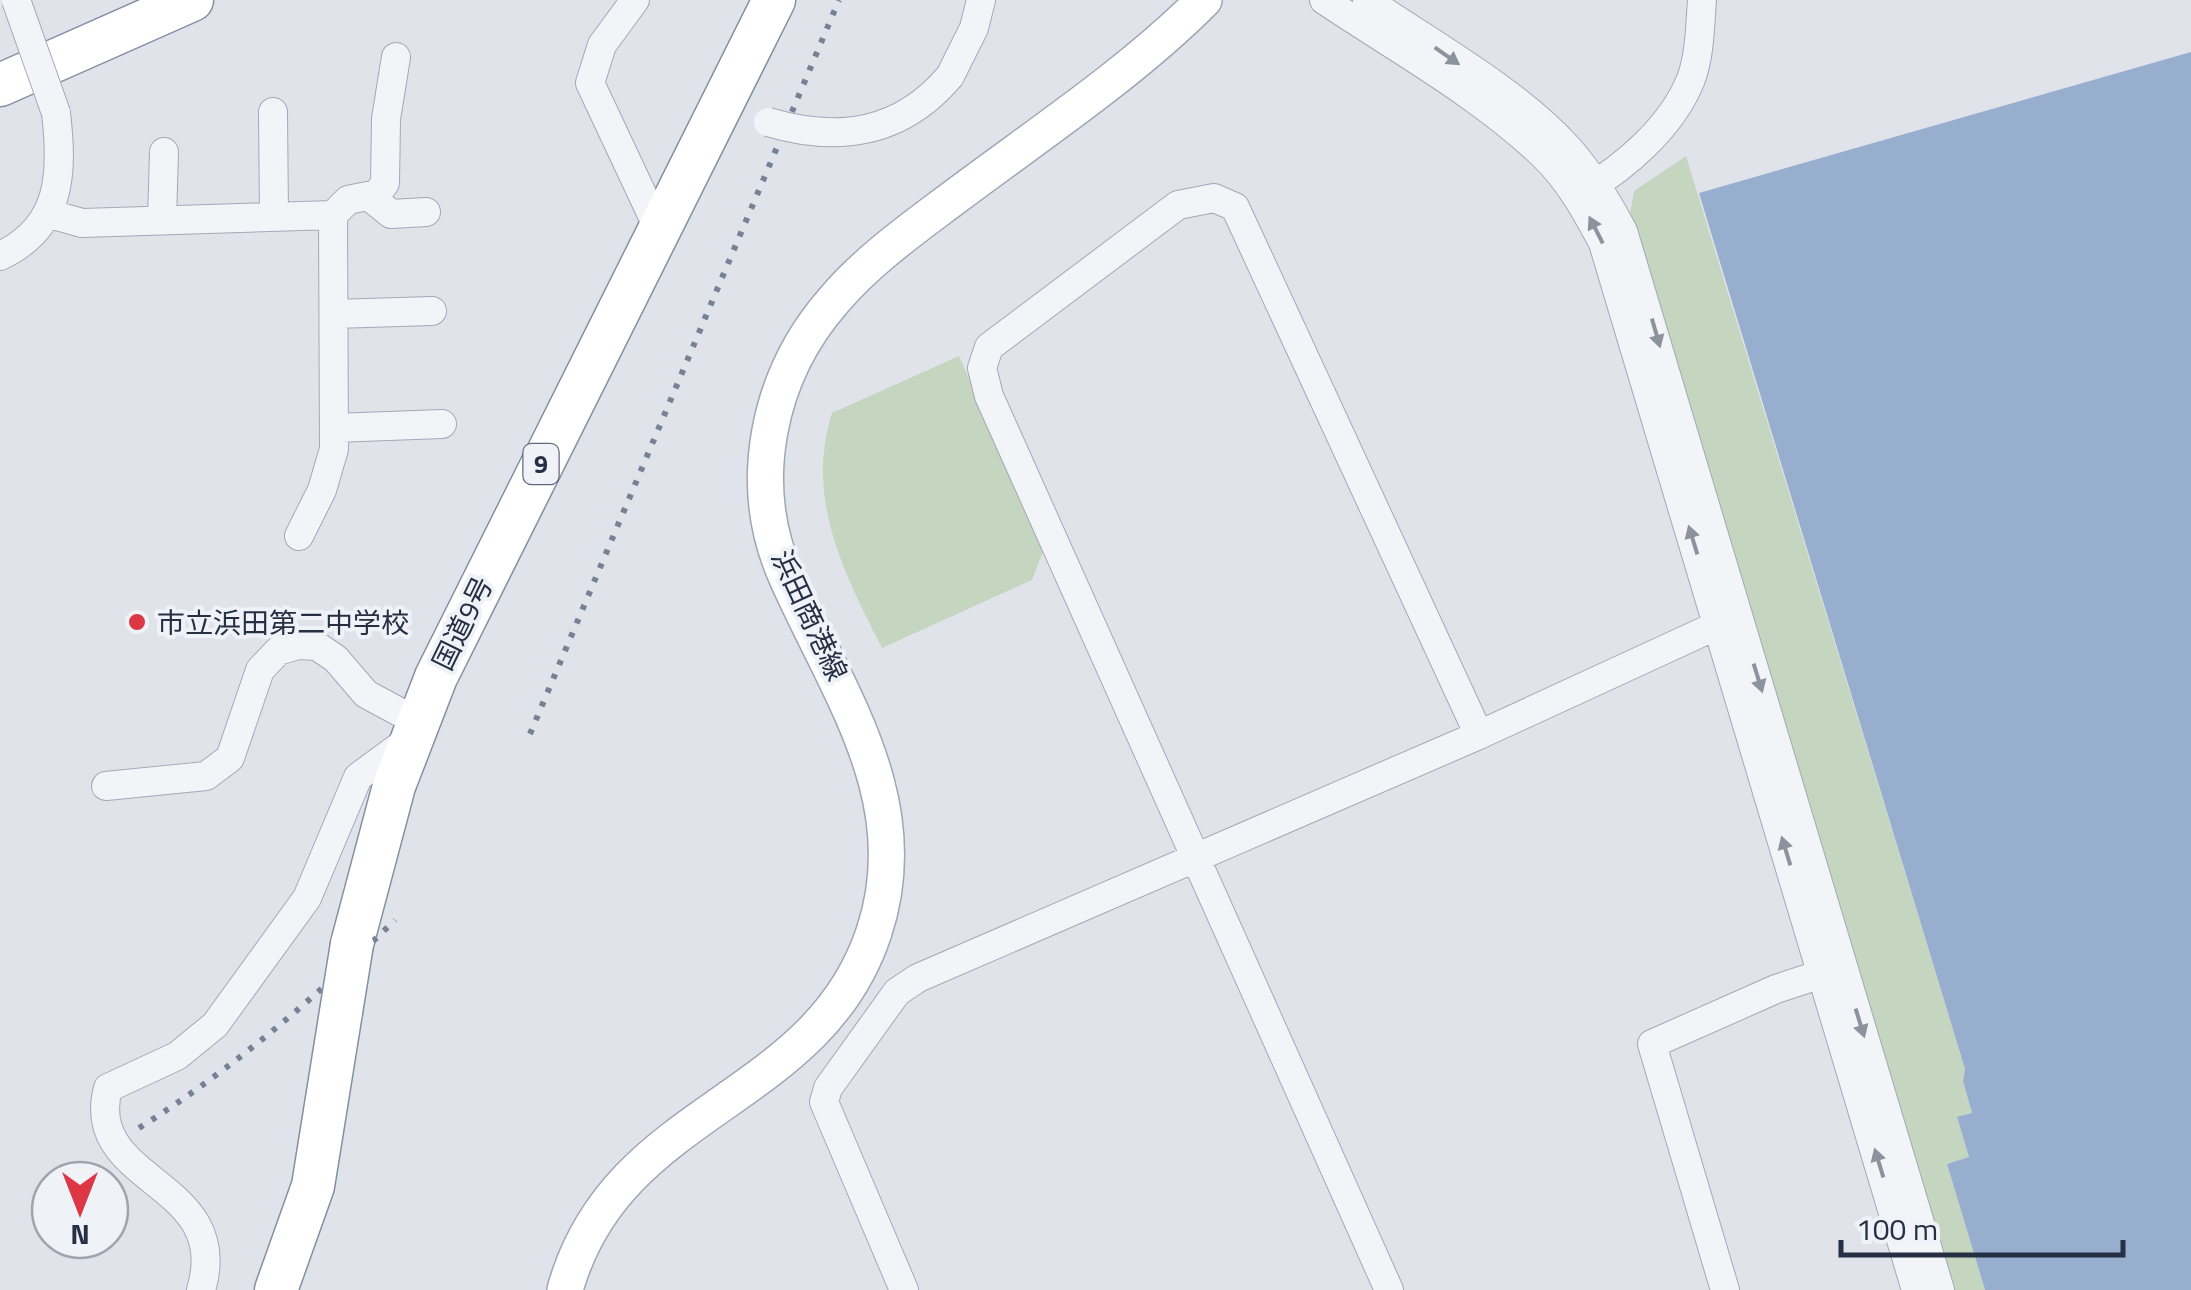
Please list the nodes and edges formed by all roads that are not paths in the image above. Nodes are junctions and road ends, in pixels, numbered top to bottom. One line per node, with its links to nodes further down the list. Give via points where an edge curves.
1 (16, 0): 20 (street, bridge, via 56,112 60,153)
2 (192, 0): 10 (highway)
3 (635, 0): 24 (street, via 602,46 590,83)
4 (774, 0): 14 (highway, 国道9号 / 9)
5 (981, 0): 14 (street, bridge, via 950,76 914,111 875,130 827,132 768,122)
6 (1204, 0): 39 (main road, 浜田商港線, via 901,238 834,299 796,351 773,405 768,514 784,573 872,757 887,816 886,882 875,931 854,981 818,1028 775,1068 661,1144 626,1176 592,1222)
7 (1324, 0): 17 (street, via 1504,122)
8 (1367, 0): 17 (street, one-way to 17, via 1529,112 1566,145)
9 (1702, 0): 17 (street, via 1691,78 1666,122)
10 (88, 48): 12 (highway); 13 (highway)
11 (396, 57): 18 (street, via 385,183)
12 (0, 74)
13 (0, 85)
14 (724, 102): 24 (highway, 国道9号 / 9)
15 (273, 112): 22 (street)
16 (164, 152): 23 (street)
17 (1587, 190): 31 (street)
18 (370, 197): 19 (street, via 391,214); 21 (street, via 348,200)
19 (426, 212)
20 (50, 214): 23 (street, via 82,223); 25 (street, via 21,246)
21 (333, 215): 22 (street); 27 (street)
22 (274, 217): 23 (street)
23 (162, 220)
24 (660, 232): 32 (highway, 国道9号 / 9, via 526,492)
25 (0, 256)
26 (432, 311): 27 (street)
27 (334, 314): 29 (street)
28 (442, 424): 29 (street)
29 (334, 428): 30 (street, via 330,468)
30 (299, 536)
31 (1729, 620): 33 (street); 36 (street)
32 (415, 729): 34 (street, via 366,694 336,659 316,646 298,645 278,652 260,670 230,758 206,776); 37 (street, via 358,777 308,898 216,1025 177,1056 108,1088 103,1108 126,1160 192,1212 204,1233); 38 (highway, 国道9号 / 9, bridge, via 352,944 313,1186)
33 (1480, 735): 35 (street); 35 (street, via 1242,216 1214,198 1178,206 998,338 982,368)
34 (106, 786)
35 (1198, 856): 40 (street, via 918,978 897,992 828,1088 825,1107); 41 (street)
36 (1833, 970): 42 (street, via 1652,1044); 43 (street, one-way to 36); 44 (street, one-way to 44)
37 (202, 1290)
38 (276, 1290)
39 (565, 1290)
40 (904, 1290)
41 (1389, 1290)
42 (1725, 1290)
43 (1916, 1290)
44 (1940, 1290)

